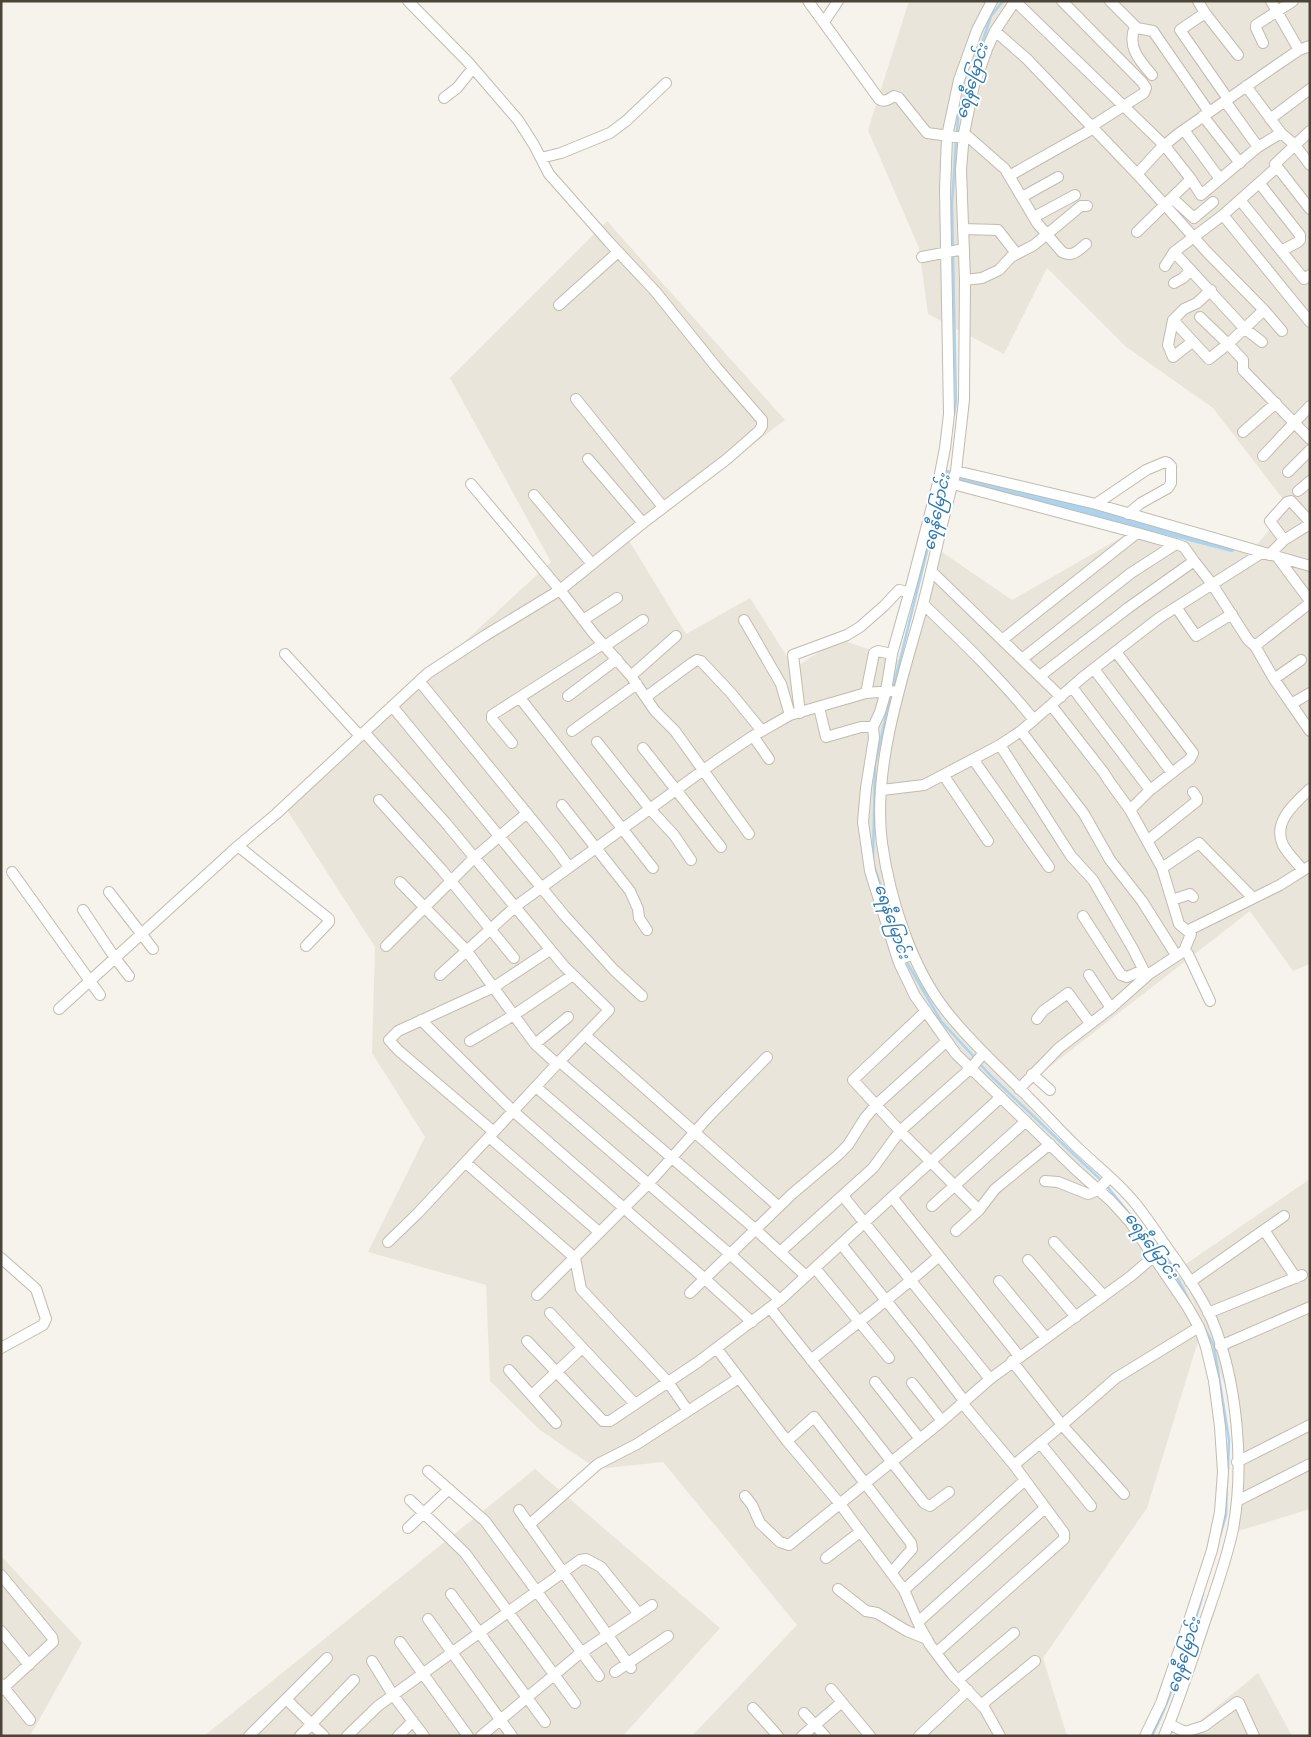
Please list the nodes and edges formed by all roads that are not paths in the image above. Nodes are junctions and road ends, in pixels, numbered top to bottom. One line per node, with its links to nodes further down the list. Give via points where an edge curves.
1 (408, 1): 20 (street)
2 (808, 1): 13 (street)
3 (838, 1): 13 (street)
4 (992, 1): 15 (street)
5 (1015, 1): 16 (street); 27 (street)
6 (1062, 1): 27 (street, via 1146,88)
7 (1110, 1): 14 (street)
8 (1198, 1): 12 (street)
9 (1271, 1): 11 (street)
10 (1293, 1): 11 (street)
11 (1276, 11): 17 (street, via 1256,25); 18 (street)
12 (1205, 13): 19 (street); 26 (street, via 1180,30)
13 (824, 22): 34 (street, via 879,99 899,98 924,131)
14 (1135, 26): 21 (street, via 1132,47); 28 (street, via 1140,30 1151,30 1160,39)
15 (980, 27): 16 (street); 34 (street, via 959,80)
16 (994, 32): 30 (street, via 1027,59); 35 (street, via 974,85)
17 (1263, 43)
18 (1306, 50): 23 (street)
19 (1238, 56)
20 (473, 68): 25 (street, via 458,88); 39 (street)
21 (1152, 75)
22 (666, 83): 39 (street, via 610,133)
23 (1246, 86): 26 (street); 29 (street)
24 (1310, 89): 29 (street)
25 (444, 98)
26 (1226, 100): 28 (street); 38 (street)
27 (1124, 106): 30 (street); 37 (street)
28 (1206, 114): 31 (street); 40 (street)
29 (1270, 119): 33 (street)
30 (1093, 127): 43 (street); 44 (street)
31 (1184, 130): 37 (street); 47 (street)
32 (1310, 131): 36 (street)
33 (1281, 133): 36 (street); 38 (street)
34 (948, 136): 35 (street); 50 (street)
35 (964, 136): 44 (street, via 995,160); 49 (street)
36 (1295, 145): 41 (street); 42 (street, via 1275,163)
37 (1164, 146): 43 (street); 46 (street)
38 (1258, 148): 40 (street)
39 (547, 156): 67 (street, via 549,174)
40 (1240, 163): 47 (street)
41 (1310, 165)
42 (1278, 167): 48 (street); 57 (street)
43 (1136, 174): 54 (street)
44 (1009, 176): 52 (street)
45 (1058, 177): 52 (street)
46 (1192, 179): 47 (street, via 1200,195); 54 (street)
47 (1220, 179)
48 (1260, 184): 53 (street); 66 (street, via 1300,235 1298,242)
49 (961, 188): 50 (street); 60 (street)
50 (947, 191): 69 (street)
51 (1075, 195): 59 (street)
52 (1022, 197): 59 (street)
53 (1240, 200): 58 (street); 66 (street)
54 (1168, 201): 55 (street, via 1194,218); 61 (street); 63 (street)
55 (1213, 202)
56 (1087, 206): 62 (street, via 1081,206)
57 (1310, 209)
58 (1223, 215): 63 (street); 82 (street)
59 (1034, 217): 62 (street)
60 (963, 230): 65 (street); 70 (street, via 998,230)
61 (1137, 232)
62 (1047, 235): 64 (street, via 1067,255 1076,253); 70 (street)
63 (1194, 236): 68 (street); 79 (street)
64 (1086, 244)
65 (963, 249): 69 (street); 74 (street)
66 (1281, 251): 75 (street)
67 (618, 252): 78 (street); 105 (street, via 660,296 762,420 759,431)
68 (1174, 252): 72 (street); 73 (street)
69 (948, 253): 71 (street); 118 (street, via 949,414 945,448)
70 (1016, 253): 74 (street, via 1004,267 990,275)
71 (922, 257)
72 (1166, 266)
73 (1190, 270): 76 (street); 77 (street)
74 (965, 280): 97 (street, via 964,400)
75 (1308, 280)
76 (1174, 283)
77 (1210, 290): 81 (street); 83 (street)
78 (559, 305)
79 (1264, 310): 83 (street); 84 (street)
80 (1200, 317): 87 (street)
81 (1173, 320): 85 (street); 85 (street, via 1168,345 1173,357)
82 (1310, 322)
83 (1244, 328): 86 (street); 87 (street)
84 (1282, 331)
85 (1192, 342): 87 (street, via 1209,359)
86 (1262, 342)
87 (1228, 344): 89 (street, via 1243,360 1243,370)
88 (576, 399): 105 (street)
89 (1276, 402): 91 (street); 92 (street)
90 (1310, 406): 91 (street)
91 (1295, 422): 93 (street); 95 (street)
92 (1243, 432)
93 (1310, 439)
94 (1310, 450): 98 (street)
95 (1264, 456)
96 (588, 459): 107 (street)
97 (956, 471): 101 (street); 104 (street)
98 (1288, 472)
99 (1310, 481): 102 (street)
100 (471, 484): 119 (street)
101 (953, 484): 109 (street); 116 (street)
102 (1298, 491)
103 (534, 495): 114 (street)
104 (1096, 504): 106 (street); 106 (street, via 1146,470 1168,463 1171,466 1171,483 1168,488)
105 (664, 508): 107 (street)
106 (1128, 514): 112 (street)
107 (643, 523): 114 (street)
108 (1310, 523): 110 (street); 110 (street, via 1291,501 1287,502 1270,521)
109 (1137, 534): 111 (street); 129 (street)
110 (1284, 540): 112 (street)
111 (1176, 544): 113 (street, via 1184,548); 136 (street, via 1131,573)
112 (1273, 558): 115 (street); 117 (street, via 1244,565); 121 (street)
113 (1194, 561): 117 (street); 139 (street)
114 (592, 564): 119 (street)
115 (1310, 566)
116 (931, 571): 122 (street); 129 (street)
117 (1212, 584): 123 (street); 124 (street)
118 (908, 592): 134 (street); 155 (street, via 899,590 873,616 847,635 793,655)
119 (562, 593): 125 (street); 142 (street, via 486,635)
120 (617, 598): 125 (street)
121 (1310, 602): 131 (street)
122 (923, 604): 144 (street); 156 (street, via 974,652)
123 (1176, 607): 124 (street, via 1196,636); 132 (street)
124 (1232, 614): 131 (street)
125 (584, 620): 130 (street)
126 (643, 620): 130 (street)
127 (744, 620): 155 (street, via 781,684)
128 (676, 636): 141 (street)
129 (1002, 640): 136 (street)
130 (604, 645): 135 (street); 150 (street)
131 (1255, 646): 140 (street)
132 (1116, 652): 138 (street); 170 (street, via 1192,750 1190,759)
133 (285, 654): 161 (street)
134 (892, 654): 144 (street); 145 (street, via 875,652)
135 (617, 659): 141 (street); 147 (street)
136 (1022, 659): 139 (street)
137 (1300, 660): 140 (street)
138 (1094, 669): 143 (street); 170 (street)
139 (1040, 676): 149 (street)
140 (1274, 679): 151 (street)
141 (634, 680): 148 (street); 159 (street)
142 (420, 682): 153 (street); 181 (street)
143 (1072, 687): 149 (street); 175 (street)
144 (892, 691): 145 (street); 157 (street); 174 (street)
145 (866, 693): 154 (street)
146 (1310, 693): 151 (street)
147 (568, 696)
148 (646, 697): 162 (street, via 692,663 701,660 731,693); 169 (street)
149 (1061, 697): 152 (street)
150 (520, 698): 164 (street, via 491,717); 182 (street)
151 (1291, 704): 158 (street)
152 (1051, 705): 156 (street); 180 (street)
153 (392, 706): 161 (street); 184 (street)
154 (819, 707): 155 (street); 157 (street, via 826,737)
155 (789, 717): 162 (street)
156 (1034, 720): 160 (street)
157 (873, 727): 224 (street, via 864,829 870,871)
158 (1309, 729)
159 (572, 731)
160 (1021, 731): 165 (street); 220 (street, via 1084,814 1110,860)
161 (362, 734): 187 (street); 190 (street)
162 (758, 734): 167 (street); 169 (street)
163 (597, 742): 179 (street)
164 (512, 743)
165 (1000, 745): 168 (street); 225 (street, via 1071,856 1093,880)
166 (643, 748): 172 (street)
167 (769, 759)
168 (973, 759): 171 (street); 193 (street)
169 (704, 770): 172 (street); 183 (street)
170 (1172, 773): 175 (street)
171 (944, 776): 174 (street, via 924,785); 185 (street)
172 (677, 789): 179 (street); 188 (street)
173 (1310, 789): 194 (street, via 1290,807 1282,824 1280,839 1284,848)
174 (882, 790): 192 (street, via 880,807)
175 (1150, 790): 180 (street)
176 (1193, 792): 186 (street, via 1197,801)
177 (379, 800): 200 (street)
178 (562, 805): 189 (street)
179 (650, 809): 182 (street); 191 (street)
180 (1130, 810): 186 (street)
181 (526, 813): 184 (street); 195 (street)
182 (622, 829): 189 (street); 196 (street)
183 (749, 834)
184 (499, 835): 190 (street); 202 (street)
185 (988, 841)
186 (1148, 841): 197 (street)
187 (238, 846): 214 (street); 215 (street, via 329,919)
188 (721, 847)
189 (596, 848): 195 (street); 212 (street, via 630,891)
190 (475, 857): 200 (street); 208 (street)
191 (691, 860)
192 (885, 866): 198 (street); 221 (street)
193 (1049, 866)
194 (1302, 866): 204 (street, via 1280,885)
195 (569, 868): 202 (street)
196 (652, 868)
197 (1162, 868): 204 (street, via 1199,843); 206 (street)
198 (872, 870)
199 (12, 872): 230 (street)
200 (450, 880): 207 (street); 211 (street)
201 (400, 882): 207 (street)
202 (543, 887): 208 (street); 233 (street, via 586,940)
203 (109, 892): 214 (street)
204 (1250, 896): 213 (street)
205 (1193, 897): 206 (street, via 1190,894)
206 (1172, 900): 213 (street)
207 (425, 906): 216 (street); 218 (street)
208 (516, 906): 211 (street); 219 (street)
209 (83, 910): 222 (street)
210 (1083, 916): 225 (street, via 1121,974 1127,977)
211 (490, 929): 218 (street); 223 (street)
212 (647, 930)
213 (1186, 930): 220 (street)
214 (141, 934): 217 (street); 222 (street)
215 (306, 946)
216 (386, 946)
217 (153, 949)
218 (466, 950): 226 (street); 231 (street)
219 (550, 950): 227 (street); 231 (street)
220 (1176, 952): 225 (street); 234 (street, via 1188,954)
221 (912, 955): 224 (street); 247 (street, via 944,1009)
222 (115, 958): 229 (street); 230 (street)
223 (514, 958)
224 (899, 960): 237 (street, via 915,996)
225 (1146, 972): 235 (street)
226 (440, 975)
227 (573, 975): 238 (street); 243 (street, via 609,1010)
228 (1089, 975): 235 (street)
229 (129, 976)
230 (90, 981): 232 (street); 236 (street)
231 (492, 984): 238 (street); 241 (street)
232 (100, 995)
233 (642, 996)
234 (1210, 1001)
235 (1109, 1006): 242 (street)
236 (59, 1009)
237 (926, 1011): 245 (street); 257 (street, via 853,1080)
238 (514, 1015): 244 (street); 246 (street)
239 (568, 1017): 246 (street)
240 (1037, 1019): 242 (street, via 1068,993)
241 (421, 1020): 258 (street); 262 (street, via 398,1031 390,1042)
242 (1089, 1021): 251 (street)
243 (586, 1035): 249 (street); 260 (street)
244 (470, 1041)
245 (947, 1041): 250 (street, via 956,1054); 257 (street)
246 (535, 1044): 249 (street)
247 (982, 1055): 250 (street); 252 (street)
248 (767, 1057): 260 (street)
249 (559, 1063): 253 (street); 264 (street)
250 (972, 1067): 254 (street); 261 (street)
251 (1032, 1074): 252 (street); 255 (street)
252 (1012, 1082): 254 (street); 287 (street, via 1132,1200)
253 (536, 1087): 258 (street); 269 (street)
254 (994, 1089): 256 (street)
255 (1050, 1090)
256 (1001, 1097): 259 (street); 265 (street)
257 (877, 1104): 261 (street); 275 (street, via 848,1145)
258 (513, 1111): 262 (street); 276 (street)
259 (1026, 1121): 263 (street); 270 (street)
260 (695, 1131): 264 (street); 275 (street)
261 (900, 1131): 265 (street); 272 (street, via 873,1168)
262 (492, 1135): 266 (street); 283 (street)
263 (1050, 1144): 271 (street); 277 (street, via 995,1189)
264 (672, 1157): 269 (street); 280 (street)
265 (931, 1162): 270 (street); 273 (street)
266 (466, 1163): 284 (street); 292 (street)
267 (1109, 1178): 271 (street)
268 (1045, 1181): 271 (street, via 1058,1182 1088,1194)
269 (648, 1183): 276 (street); 289 (street)
270 (955, 1186): 274 (street); 277 (street)
271 (1099, 1189): 287 (street)
272 (843, 1196): 279 (street); 288 (street)
273 (892, 1197): 279 (street); 290 (street)
274 (932, 1206)
275 (779, 1207): 280 (street)
276 (624, 1208): 283 (street); 296 (street)
277 (979, 1210): 282 (street)
278 (1284, 1216): 281 (street)
279 (864, 1223): 286 (street); 297 (street)
280 (756, 1230): 288 (street); 289 (street)
281 (1264, 1230): 299 (street); 307 (street, via 1299,1276)
282 (956, 1231)
283 (599, 1232): 292 (street)
284 (388, 1242)
285 (1054, 1242): 302 (street)
286 (841, 1244): 294 (street); 304 (street)
287 (1160, 1251): 299 (street); 302 (street); 312 (street)
288 (780, 1252): 295 (street)
289 (731, 1255): 296 (street); 303 (street)
290 (939, 1256): 297 (street); 320 (street)
291 (1, 1258): 316 (street, via 36,1290 46,1319 43,1325)
292 (574, 1258): 301 (street); 326 (street, via 581,1289)
293 (1028, 1260): 309 (street)
294 (815, 1268): 295 (street); 310 (street)
295 (806, 1276): 303 (street)
296 (705, 1279): 300 (street); 311 (street)
297 (912, 1281): 304 (street); 325 (street)
298 (999, 1281): 313 (street)
299 (1190, 1282): 307 (street)
300 (690, 1293)
301 (537, 1296)
302 (1104, 1296): 309 (street)
303 (780, 1300): 306 (street)
304 (886, 1301): 310 (street); 330 (street)
305 (1310, 1307): 315 (street)
306 (770, 1308): 311 (street); 321 (street)
307 (1208, 1312): 315 (street)
308 (550, 1313): 317 (street)
309 (1076, 1317): 313 (street)
310 (859, 1321): 319 (street); 321 (street)
311 (752, 1322): 318 (street)
312 (1199, 1327): 336 (street, via 1116,1378); 362 (street, via 1214,1381 1223,1472 1220,1512)
313 (1046, 1338): 320 (street)
314 (527, 1341): 323 (street)
315 (1220, 1346): 341 (street, via 1233,1398)
316 (1, 1348)
317 (582, 1348): 323 (street); 331 (street)
318 (717, 1349): 324 (street); 326 (street)
319 (889, 1358)
320 (1016, 1359): 325 (street); 336 (street)
321 (811, 1360): 340 (street)
322 (509, 1370): 329 (street)
323 (557, 1372): 329 (street); 331 (street, via 603,1421 610,1421)
324 (739, 1378): 332 (street); 338 (street)
325 (990, 1379): 330 (street)
326 (668, 1382): 331 (street); 332 (street)
327 (875, 1382): 337 (street)
328 (912, 1383): 333 (street)
329 (532, 1395): 334 (street)
330 (964, 1403): 333 (street); 343 (street)
331 (635, 1404)
332 (688, 1411): 358 (street, via 637,1444 598,1464)
333 (942, 1421): 337 (street)
334 (556, 1423)
335 (1310, 1424): 341 (street)
336 (1062, 1425): 339 (street); 349 (street)
337 (920, 1439): 340 (street)
338 (787, 1440): 346 (street, via 814,1418); 353 (street)
339 (1040, 1443): 343 (street); 354 (street)
340 (892, 1462): 346 (street); 348 (street, via 927,1506)
341 (1237, 1462): 352 (street)
342 (1310, 1464): 352 (street)
343 (1014, 1465): 345 (street)
344 (428, 1471): 347 (street)
345 (1024, 1480): 355 (street); 368 (street)
346 (866, 1483): 353 (street); 365 (street, via 911,1544 909,1554)
347 (448, 1489): 357 (street); 369 (street, via 484,1522)
348 (949, 1492)
349 (1124, 1494)
350 (745, 1496): 353 (street, via 760,1523 789,1545)
351 (410, 1500): 357 (street)
352 (1237, 1501): 363 (street, via 1232,1534)
353 (840, 1504): 360 (street)
354 (1091, 1506)
355 (1045, 1508): 375 (street); 385 (street, via 1064,1534 1064,1539)
356 (519, 1510): 358 (street)
357 (423, 1512): 359 (street); 372 (street, via 465,1554)
358 (529, 1525): 364 (street)
359 (408, 1528)
360 (860, 1532): 361 (street); 365 (street)
361 (826, 1558)
362 (1209, 1561): 363 (street); 430 (street, via 1161,1703)
363 (1223, 1562): 413 (street)
364 (563, 1573): 369 (street); 373 (street, via 580,1560 596,1564); 379 (street)
365 (891, 1573): 368 (street)
366 (1, 1575): 389 (street, via 52,1637 52,1645)
367 (838, 1589): 381 (street, via 866,1611 877,1613 907,1632)
368 (904, 1590): 375 (street)
369 (536, 1593): 372 (street); 384 (street)
370 (451, 1594): 377 (street)
371 (652, 1605): 373 (street)
372 (508, 1613): 377 (street); 393 (street)
373 (639, 1614): 379 (street)
374 (428, 1619): 383 (street)
375 (918, 1622): 381 (street)
376 (1, 1631): 389 (street)
377 (480, 1633): 383 (street); 401 (street)
378 (1014, 1633): 396 (street)
379 (607, 1635): 384 (street); 390 (street)
380 (668, 1636): 390 (street)
381 (927, 1639): 385 (street)
382 (400, 1642): 392 (street)
383 (452, 1653): 392 (street); 409 (street)
384 (581, 1653): 393 (street); 394 (street)
385 (936, 1653): 396 (street)
386 (327, 1658): 402 (street)
387 (372, 1661): 400 (street)
388 (1035, 1661): 405 (street)
389 (28, 1665): 397 (street)
390 (629, 1666): 391 (street)
391 (615, 1672)
392 (422, 1674): 400 (street); 421 (street)
393 (554, 1675): 401 (street); 404 (street)
394 (599, 1676)
395 (354, 1680): 412 (street)
396 (958, 1680): 399 (street)
397 (2, 1687): 408 (street)
398 (831, 1689): 403 (street)
399 (968, 1690): 405 (street); 428 (street)
400 (393, 1695): 410 (street); 418 (street)
401 (527, 1698): 409 (street); 411 (street)
402 (286, 1699): 412 (street); 415 (street)
403 (842, 1702): 414 (street); 427 (street)
404 (575, 1703)
405 (981, 1704): 429 (street)
406 (753, 1708): 424 (street)
407 (804, 1713): 414 (street)
408 (30, 1720)
409 (500, 1720): 422 (street); 423 (street)
410 (413, 1721): 419 (street); 420 (street)
411 (545, 1722)
412 (312, 1724): 416 (street); 417 (street)
413 (1169, 1724): 431 (street); 432 (street, via 1185,1732 1204,1726 1236,1702)
414 (815, 1725): 425 (street); 426 (street)
415 (250, 1736)
416 (300, 1736)
417 (324, 1736)
418 (348, 1736)
419 (398, 1736)
420 (424, 1736)
421 (468, 1736)
422 (481, 1736)
423 (512, 1736)
424 (778, 1736)
425 (802, 1736)
426 (825, 1736)
427 (870, 1736)
428 (919, 1736)
429 (1000, 1736)
430 (1145, 1736)
431 (1164, 1736)
432 (1254, 1736)

